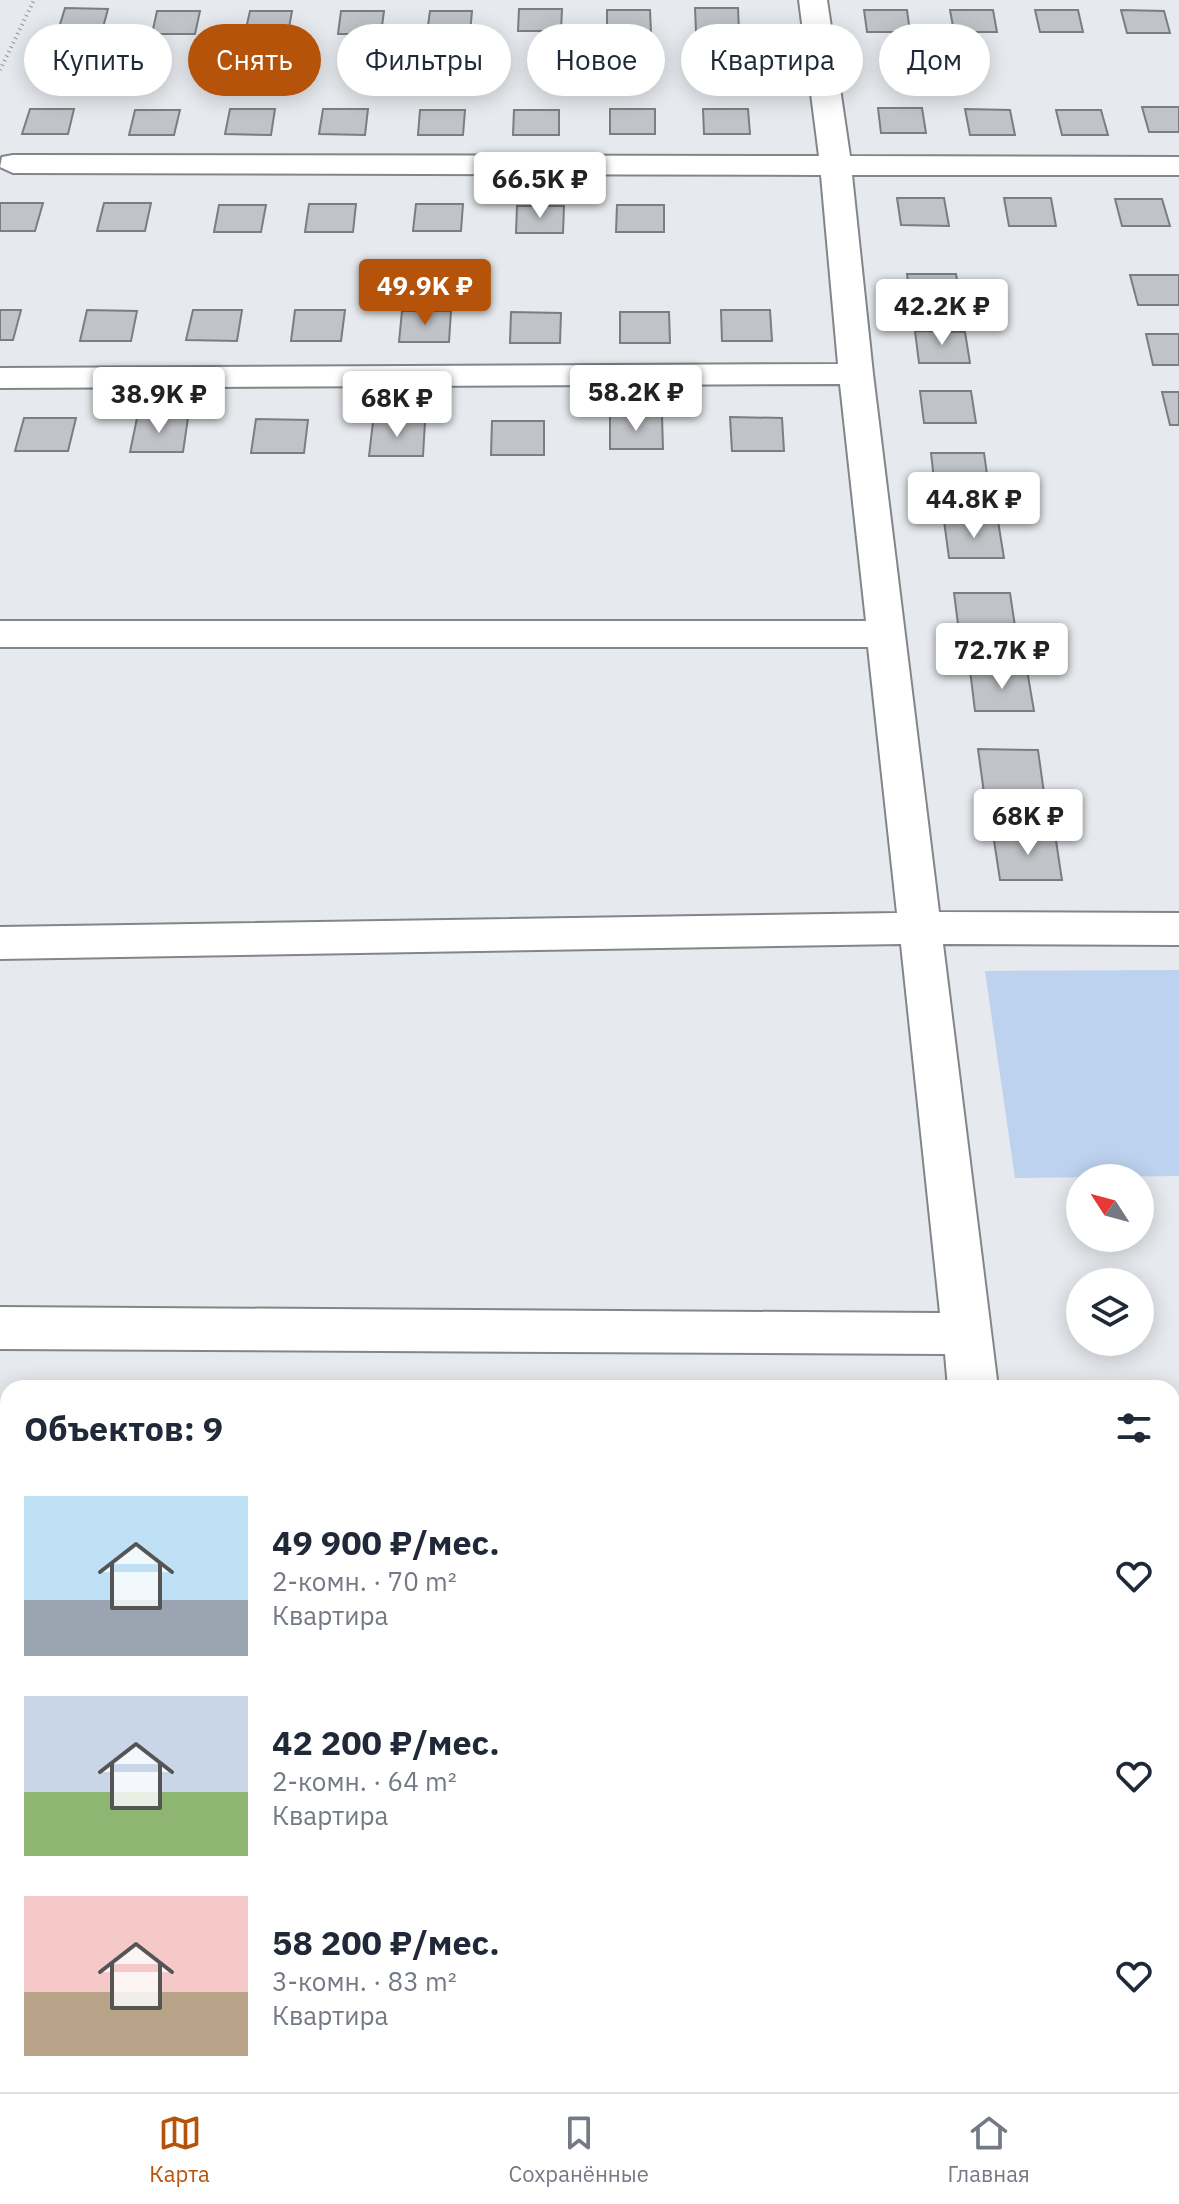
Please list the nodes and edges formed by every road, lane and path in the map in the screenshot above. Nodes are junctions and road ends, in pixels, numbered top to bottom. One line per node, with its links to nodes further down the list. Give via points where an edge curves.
1 (34, 0): 3 (path)
2 (813, 0): 6 (street)
3 (0, 70)
4 (13, 164): 6 (street)
5 (1179, 166): 6 (street)
6 (836, 167): 7 (street)
7 (856, 374): 8 (street); 10 (street)
8 (0, 378)
9 (0, 634): 10 (street)
10 (886, 634): 11 (street)
11 (920, 928): 12 (street); 13 (street); 15 (street)
12 (1179, 929)
13 (0, 943)
14 (0, 1328): 15 (street)
15 (967, 1334): 16 (street)
16 (972, 1380)

